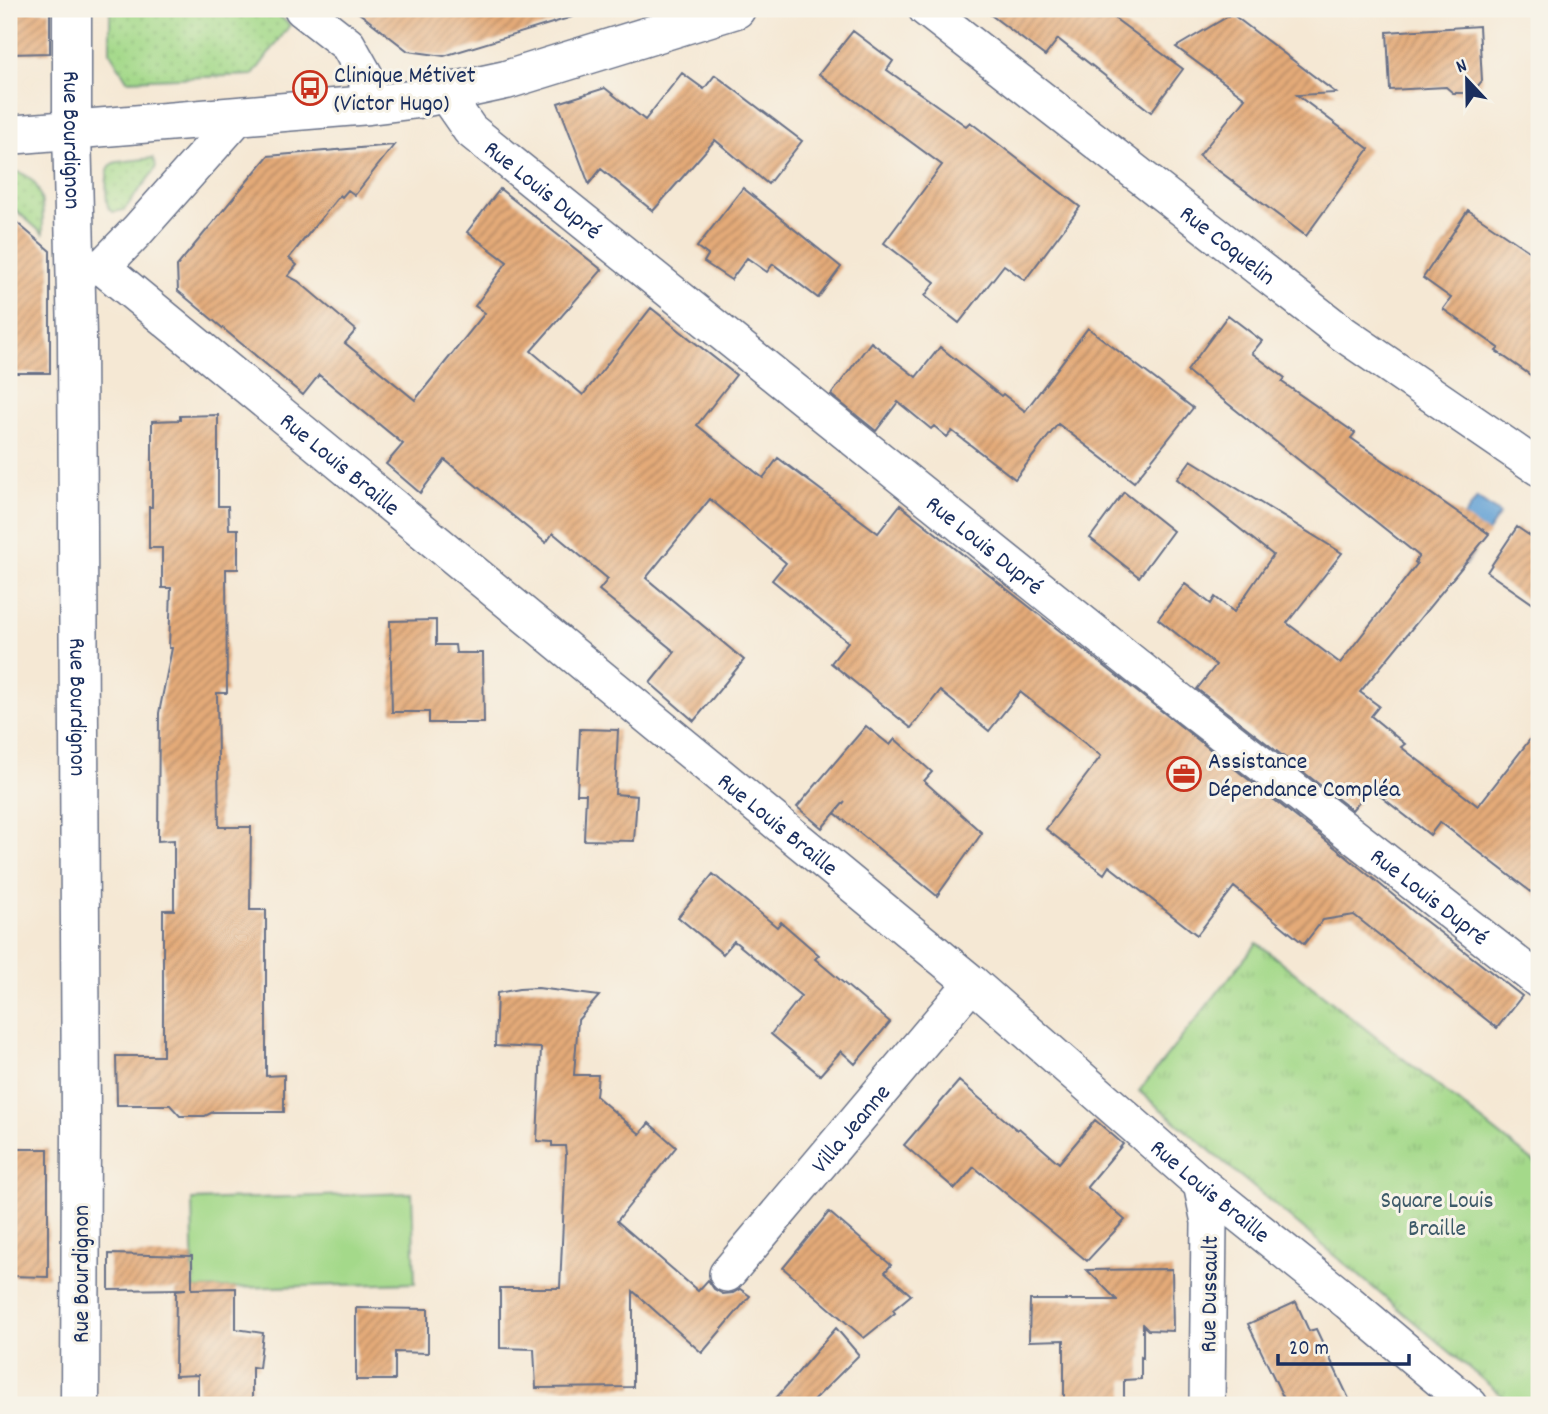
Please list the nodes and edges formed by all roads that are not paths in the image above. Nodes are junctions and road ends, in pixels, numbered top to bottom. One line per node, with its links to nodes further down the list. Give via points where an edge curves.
1 (72, 9): 8 (street, Rue Bourdignon)
2 (302, 9): 6 (street, via 348,45 366,77)
3 (736, 9): 5 (street, via 506,80)
4 (926, 9): 11 (street, Rue Coquelin, via 1342,333)
5 (444, 94): 6 (street); 12 (street, Rue Louis Dupré, via 470,130 1175,697)
6 (369, 105): 7 (street)
7 (240, 115): 8 (street); 10 (street, via 147,220)
8 (72, 130): 9 (street); 10 (street, Rue Bourdignon)
9 (9, 135)
10 (89, 267): 13 (street, Rue Louis Braille); 16 (street, Rue Bourdignon)
11 (1539, 468)
12 (1539, 981)
13 (972, 983): 14 (street, Rue Louis Braille); 15 (street, Villa Jeanne)
14 (1202, 1184): 17 (street, Rue Dussault, via 1209,1223); 18 (street, Rue Louis Braille)
15 (727, 1274)
16 (80, 1405)
17 (1207, 1405)
18 (1470, 1405)

